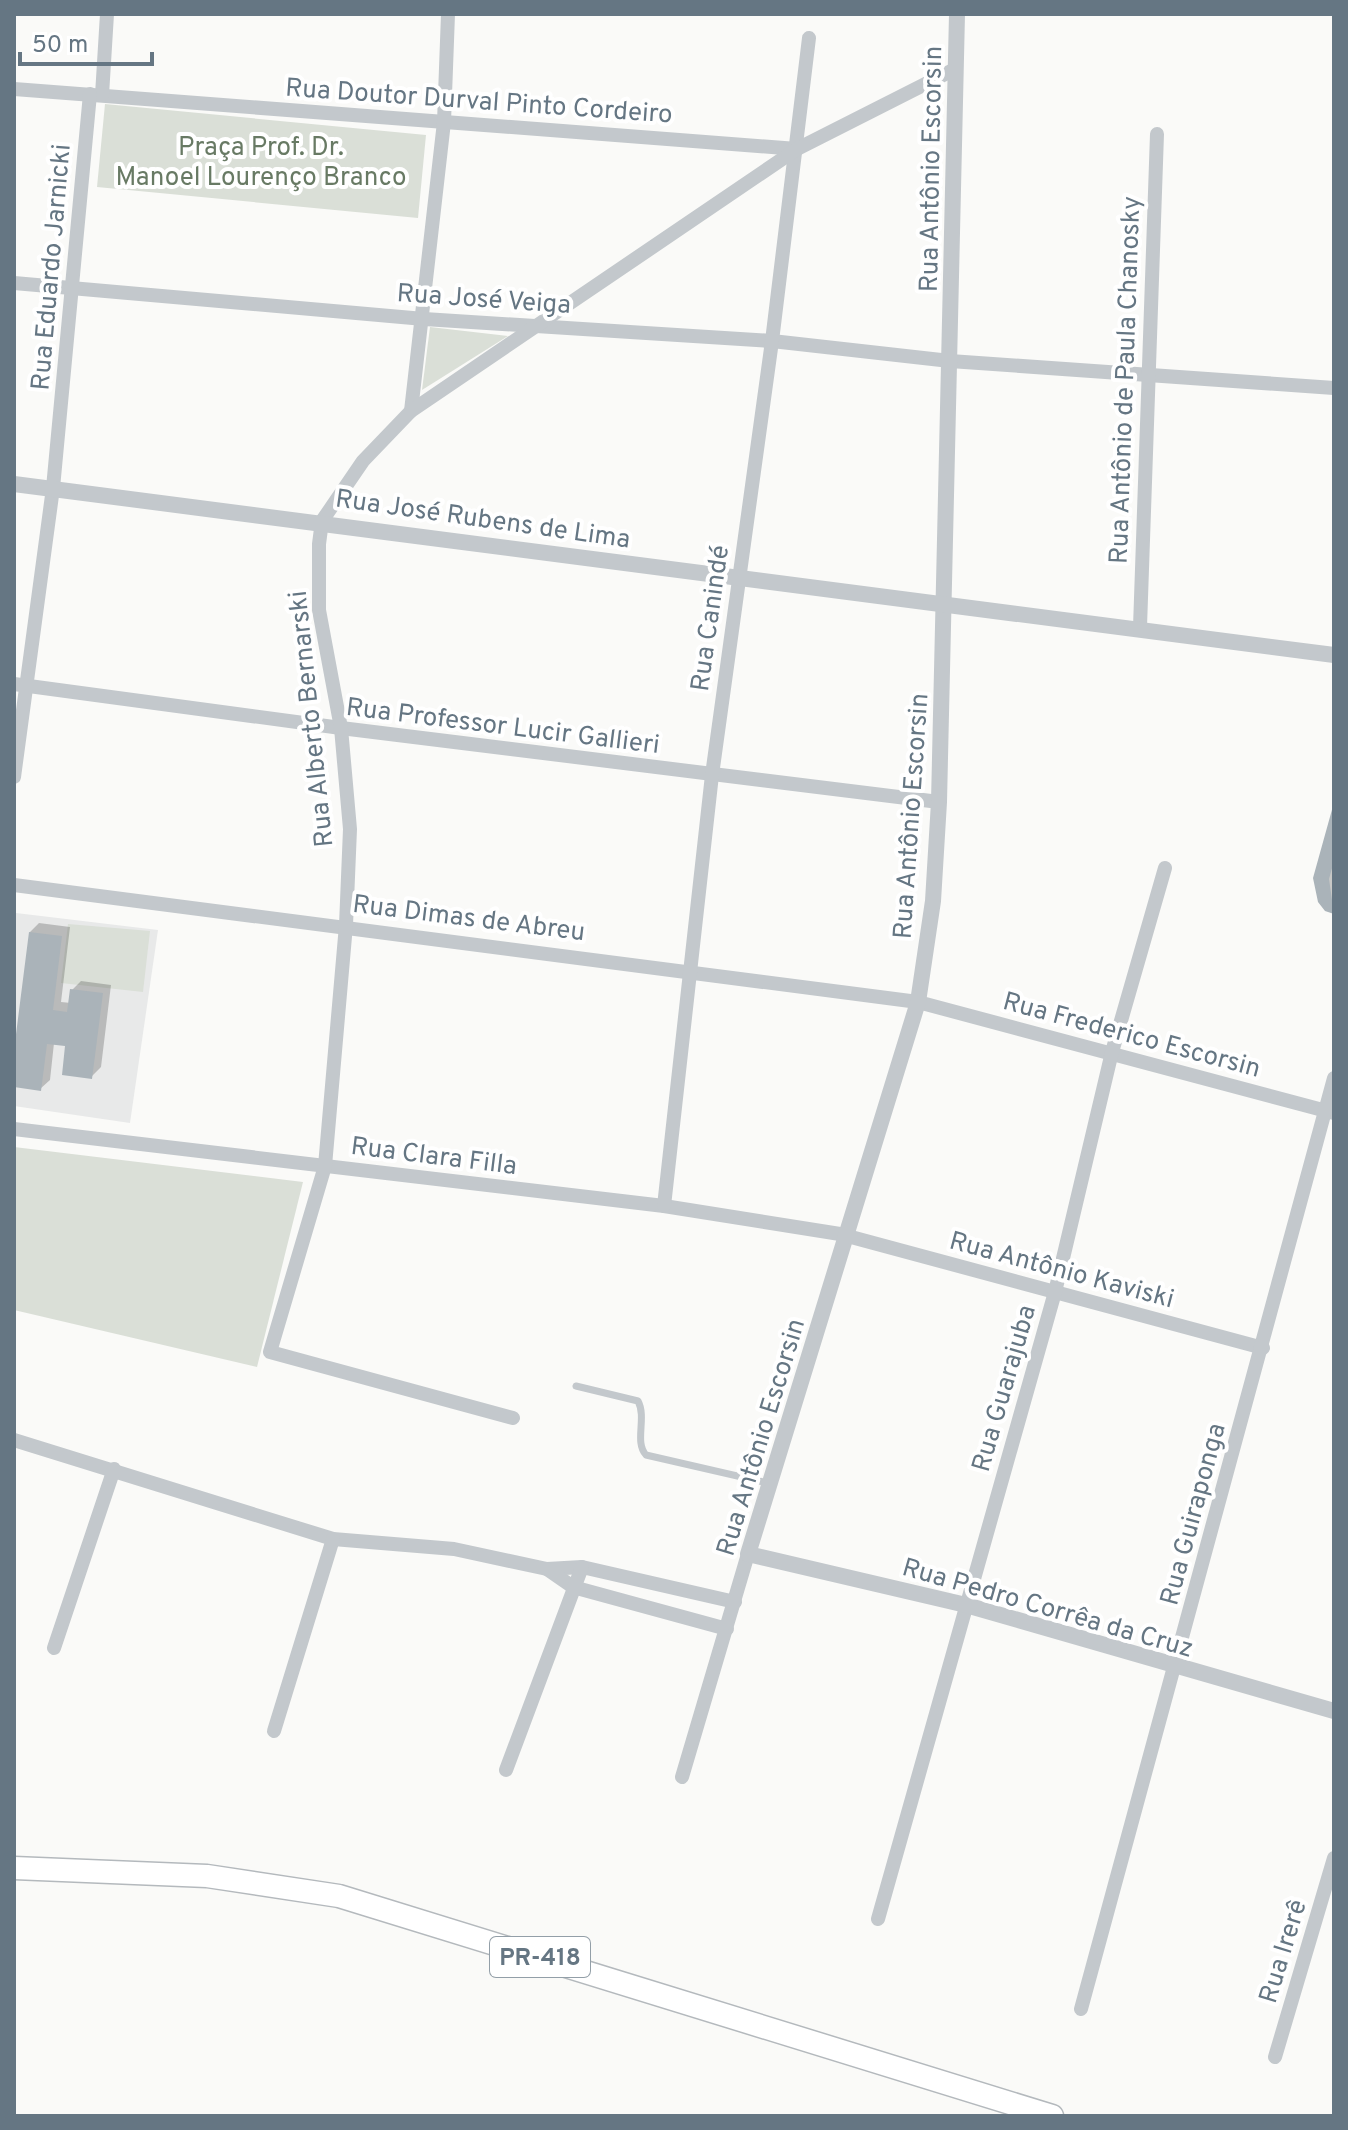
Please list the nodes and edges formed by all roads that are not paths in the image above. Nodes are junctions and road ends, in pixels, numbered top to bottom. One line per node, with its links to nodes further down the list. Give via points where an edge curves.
1 (107, 14): 7 (street, Rua Eduardo Jarnicki)
2 (448, 14): 8 (street)
3 (957, 14): 5 (street, Rua Antônio Escorsin)
4 (809, 38): 10 (street, Rua Canindé)
5 (955, 69): 10 (street); 16 (street, Rua Antônio Escorsin)
6 (14, 89): 7 (street, Rua Doutor Durval Pinto Cordeiro)
7 (96, 95): 8 (street, Rua Doutor Durval Pinto Cordeiro); 12 (street, Rua Eduardo Jarnicki)
8 (444, 122): 10 (street, Rua Doutor Durval Pinto Cordeiro); 13 (street)
9 (1157, 134): 17 (street, Rua Antônio de Paula Chanosky)
10 (797, 149): 14 (street); 15 (street, Rua Canindé)
11 (14, 283): 12 (street, Rua José Veiga)
12 (72, 290): 13 (street, Rua José Veiga); 21 (street, Rua Eduardo Jarnicki)
13 (424, 319): 14 (street, Rua José Veiga); 19 (street)
14 (539, 327): 15 (street, Rua José Veiga); 19 (street)
15 (772, 341): 16 (street, Rua José Veiga); 23 (street, Rua Canindé)
16 (950, 361): 17 (street, Rua José Veiga); 24 (street, Rua Antônio Escorsin)
17 (1149, 374): 18 (street, Rua José Veiga); 25 (street, Rua Antônio de Paula Chanosky)
18 (1334, 388)
19 (411, 411): 22 (street, via 363,461)
20 (14, 484): 21 (street, Rua José Rubens de Lima)
21 (53, 488): 22 (street, Rua José Rubens de Lima); 27 (street, Rua Eduardo Jarnicki)
22 (322, 521): 23 (street, Rua José Rubens de Lima); 28 (street, Rua Alberto Bernarski, via 319,610)
23 (738, 576): 24 (street, Rua José Rubens de Lima); 29 (street, Rua Canindé)
24 (944, 605): 25 (street, Rua José Rubens de Lima); 31 (street, Rua Antônio Escorsin)
25 (1140, 627): 26 (street, Rua José Rubens de Lima)
26 (1334, 655)
27 (19, 684): 28 (street, Rua Professor Lucir Gallieri); 30 (street, Rua Eduardo Jarnicki)
28 (341, 728): 29 (street, Rua Professor Lucir Gallieri); 34 (street, Rua Alberto Bernarski, via 350,829)
29 (712, 775): 31 (street, Rua Professor Lucir Gallieri); 35 (street, Rua Canindé)
30 (14, 777)
31 (939, 802): 36 (street, Rua Antônio Escorsin, via 933,901)
32 (1165, 868): 37 (street, Rua Guarajuba)
33 (14, 885): 34 (street, Rua Dimas de Abreu)
34 (346, 925): 35 (street, Rua Dimas de Abreu); 41 (street, Rua Alberto Bernarski)
35 (690, 970): 36 (street, Rua Dimas de Abreu); 42 (street, Rua Canindé)
36 (918, 1002): 37 (street, Rua Frederico Escorsin); 43 (street, Rua Antônio Escorsin)
37 (1112, 1052): 39 (street, Rua Frederico Escorsin); 44 (street, Rua Guarajuba)
38 (1334, 1078): 39 (street, Rua Guiraponga)
39 (1330, 1112): 45 (street, Rua Guiraponga)
40 (14, 1129): 41 (street, Rua Clara Filla)
41 (325, 1166): 42 (street, Rua Clara Filla); 47 (street, Rua Alberto Bernarski, via 270,1352)
42 (664, 1206): 43 (street, Rua Clara Filla)
43 (848, 1237): 44 (street, Rua Antônio Kaviski); 50 (street, Rua Antônio Escorsin)
44 (1055, 1292): 45 (street, Rua Antônio Kaviski); 58 (street, Rua Guarajuba)
45 (1263, 1348): 62 (street, Rua Guiraponga)
46 (576, 1386): 50 (lane, via 638,1401 641,1449 646,1455)
47 (513, 1418)
48 (14, 1440): 49 (street)
49 (114, 1469): 51 (street); 61 (street)
50 (768, 1483): 52 (street, Rua Antônio Escorsin)
51 (333, 1539): 54 (street, via 454,1549); 64 (street)
52 (748, 1554): 57 (street, Rua Antônio Escorsin); 58 (street, Rua Pedro Corrêa da Cruz)
53 (582, 1567): 54 (street); 55 (street); 56 (street)
54 (547, 1569): 56 (street)
55 (662, 1585): 57 (street); 59 (street)
56 (573, 1587): 59 (street); 65 (street)
57 (735, 1602): 60 (street, Rua Antônio Escorsin)
58 (966, 1605): 62 (street, Rua Pedro Corrêa da Cruz); 69 (street, Rua Guarajuba)
59 (655, 1609): 60 (street)
60 (727, 1629): 66 (street, Rua Antônio Escorsin)
61 (54, 1648)
62 (1174, 1668): 63 (street, Rua Pedro Corrêa da Cruz); 70 (street, Rua Guiraponga)
63 (1334, 1711)
64 (274, 1731)
65 (506, 1770)
66 (682, 1777)
67 (1334, 1858): 71 (street, Rua Irerê)
68 (14, 1868): 72 (highway, PR-418, via 207,1876 339,1896)
69 (878, 1919)
70 (1081, 2009)
71 (1275, 2057)
72 (1052, 2116)

